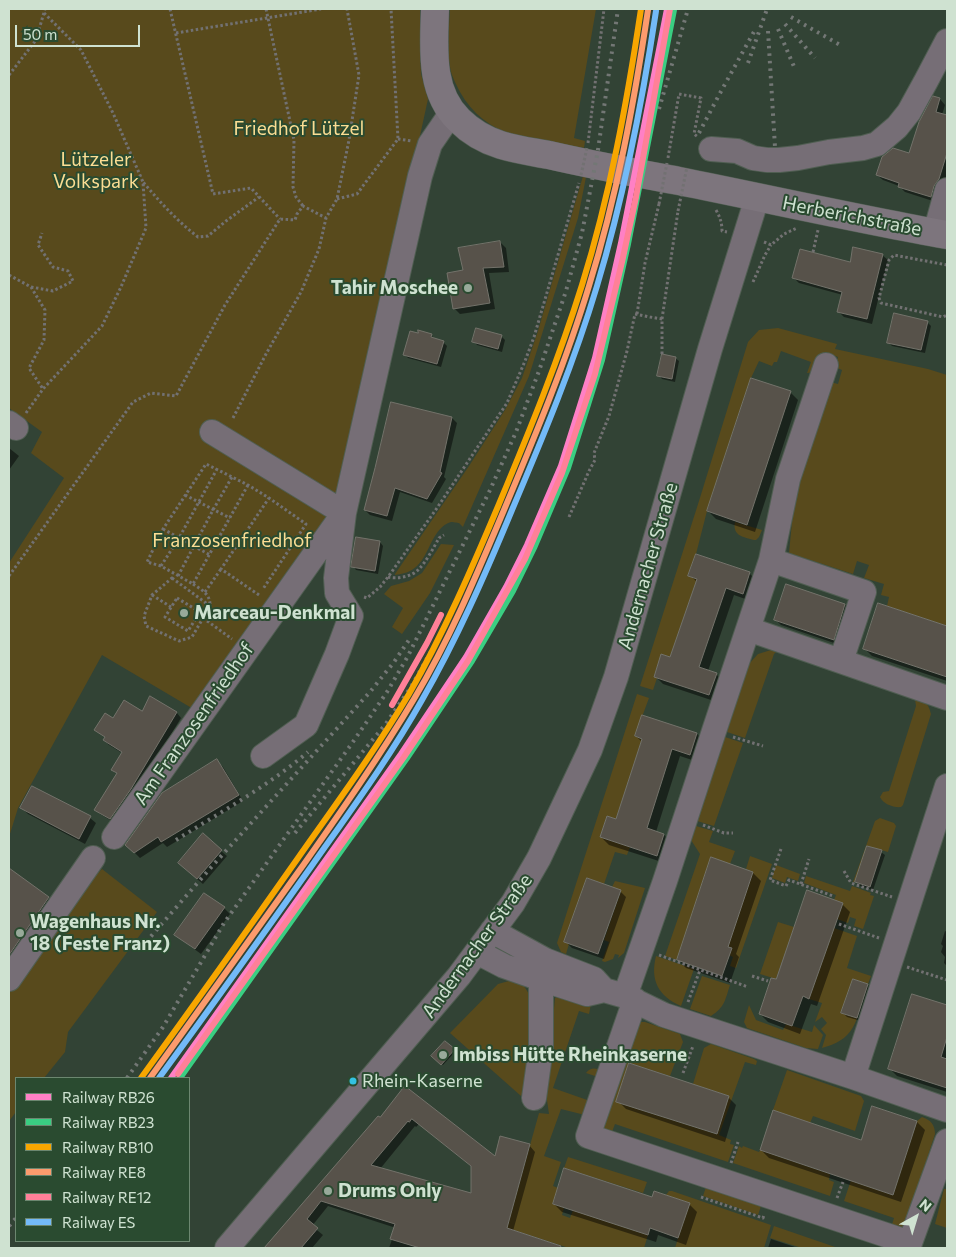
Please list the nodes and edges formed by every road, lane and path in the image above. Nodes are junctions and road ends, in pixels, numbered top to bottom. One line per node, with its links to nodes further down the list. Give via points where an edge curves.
1 (45, 9): 9 (path)
2 (170, 9): 11 (path)
3 (266, 9): 10 (path)
4 (321, 9): 10 (path)
5 (347, 9): 20 (path, via 359,75)
6 (391, 9): 20 (path, via 398,138 357,194)
7 (434, 9): 14 (main road, via 435,68 442,94)
8 (604, 9): 60 (path, bridge, via 587,148 526,361 507,403)
9 (44, 13): 13 (path, via 36,40); 16 (path, via 81,50)
10 (267, 17): 11 (path); 21 (path, via 294,140 293,187)
11 (176, 33): 18 (path, via 213,194 251,188)
12 (947, 41): 15 (street, via 909,112 877,144 779,160)
13 (9, 75)
14 (452, 112): 19 (main road, via 476,134 502,145); 47 (street, Am Franzosenfriedhof, via 430,144 420,176)
15 (711, 149): 31 (path, bridge, via 694,134 701,98 679,94); 33 (path, bridge, via 687,167)
16 (143, 182): 18 (path, via 172,215 198,236 208,236); 36 (path, via 146,228 121,287 102,326)
17 (947, 190): 25 (street)
18 (259, 197): 23 (path)
19 (756, 198): 25 (main road, Herberichstraße); 93 (street, Andernacher Straße, via 616,677 590,750 539,858)
20 (337, 199): 22 (path)
21 (303, 206): 22 (path); 23 (path, via 295,220)
22 (326, 218): 37 (path, via 319,249 301,292)
23 (280, 219): 58 (path, via 226,305 176,396 151,393 134,402)
24 (42, 232): 30 (path, via 38,245 53,267 68,271 73,281 54,291)
25 (941, 234)
26 (816, 239): 27 (path)
27 (813, 252)
28 (947, 265): 32 (path, via 894,255 889,260 879,298 881,303 943,317)
29 (9, 275): 30 (path)
30 (31, 287): 36 (path, via 45,310 44,340 28,368)
31 (637, 314): 33 (path); 48 (path, via 609,416 594,453 595,460)
32 (947, 315)
33 (662, 319): 34 (path)
34 (662, 354)
35 (826, 366): 55 (street, via 788,479)
36 (43, 389): 38 (path)
37 (233, 418)
38 (12, 425)
39 (212, 432): 47 (street)
40 (217, 469): 41 (path); 43 (path, via 206,464); 45 (path)
41 (232, 477): 42 (path); 46 (path)
42 (248, 485): 44 (path); 49 (path)
43 (185, 495): 45 (path); 50 (path)
44 (269, 498): 57 (path); 64 (path, via 306,524)
45 (199, 503): 46 (path); 52 (path)
46 (213, 510): 49 (path); 53 (path)
47 (344, 513): 65 (street, Am Franzosenfriedhof, via 336,578); 74 (street, Am Franzosenfriedhof)
48 (569, 517)
49 (230, 518): 54 (path)
50 (163, 529): 52 (path); 56 (path, via 147,562)
51 (444, 535): 60 (path, via 418,570 408,576)
52 (179, 538): 53 (path); 56 (path)
53 (194, 546): 54 (path); 59 (path)
54 (210, 555): 61 (path)
55 (771, 560): 72 (street); 75 (street, via 864,592)
56 (162, 566): 59 (path)
57 (221, 569): 62 (path); 64 (path)
58 (9, 576)
59 (178, 576): 61 (path)
60 (388, 577): 65 (path, via 367,598)
61 (193, 584): 62 (path)
62 (205, 592): 67 (path, via 210,598)
63 (152, 595): 67 (path, via 172,578); 68 (path); 71 (path, via 144,616 146,626 179,641 192,637)
64 (259, 595): 66 (path)
65 (349, 595): 79 (street, via 351,616 306,725)
66 (254, 602)
67 (210, 606): 69 (path)
68 (171, 607): 70 (path, via 177,598 200,612); 70 (path, via 165,617 188,631)
69 (203, 618): 71 (path); 74 (path)
70 (194, 621): 71 (path)
71 (199, 624)
72 (748, 628): 75 (street); 77 (street)
73 (234, 630): 74 (path)
74 (238, 643): 84 (street, Am Franzosenfriedhof)
75 (841, 661): 76 (street)
76 (947, 698)
77 (714, 731): 78 (path); 81 (street)
78 (763, 746)
79 (263, 756)
80 (947, 786): 83 (street)
81 (686, 819): 82 (path, via 724,833); 94 (street)
82 (733, 833)
83 (940, 836): 91 (street)
84 (114, 837)
85 (781, 849): 89 (path, via 770,880 786,886 789,880)
86 (93, 858): 100 (street)
87 (809, 859): 89 (path)
88 (844, 871): 91 (path, via 851,883)
89 (801, 884): 90 (path)
90 (833, 896)
91 (909, 903): 96 (street)
92 (839, 924): 96 (path)
93 (492, 932): 95 (street, Andernacher Straße); 97 (street)
94 (642, 949): 98 (path); 104 (street)
95 (477, 952): 97 (street, via 504,966); 112 (street, Andernacher Straße)
96 (893, 952): 101 (path); 107 (street)
97 (543, 970): 104 (street, via 587,994); 108 (street, via 541,1048)
98 (700, 970): 103 (path); 105 (path)
99 (752, 976): 102 (path)
100 (9, 979)
101 (947, 980)
102 (768, 981)
103 (748, 987)
104 (621, 995): 105 (street, via 664,1015); 111 (street, via 588,1136)
105 (691, 1023): 106 (path); 107 (street)
106 (683, 1072)
107 (853, 1077): 109 (street)
108 (534, 1098)
109 (947, 1110)
110 (947, 1141): 111 (street)
111 (910, 1246)
112 (227, 1248)

